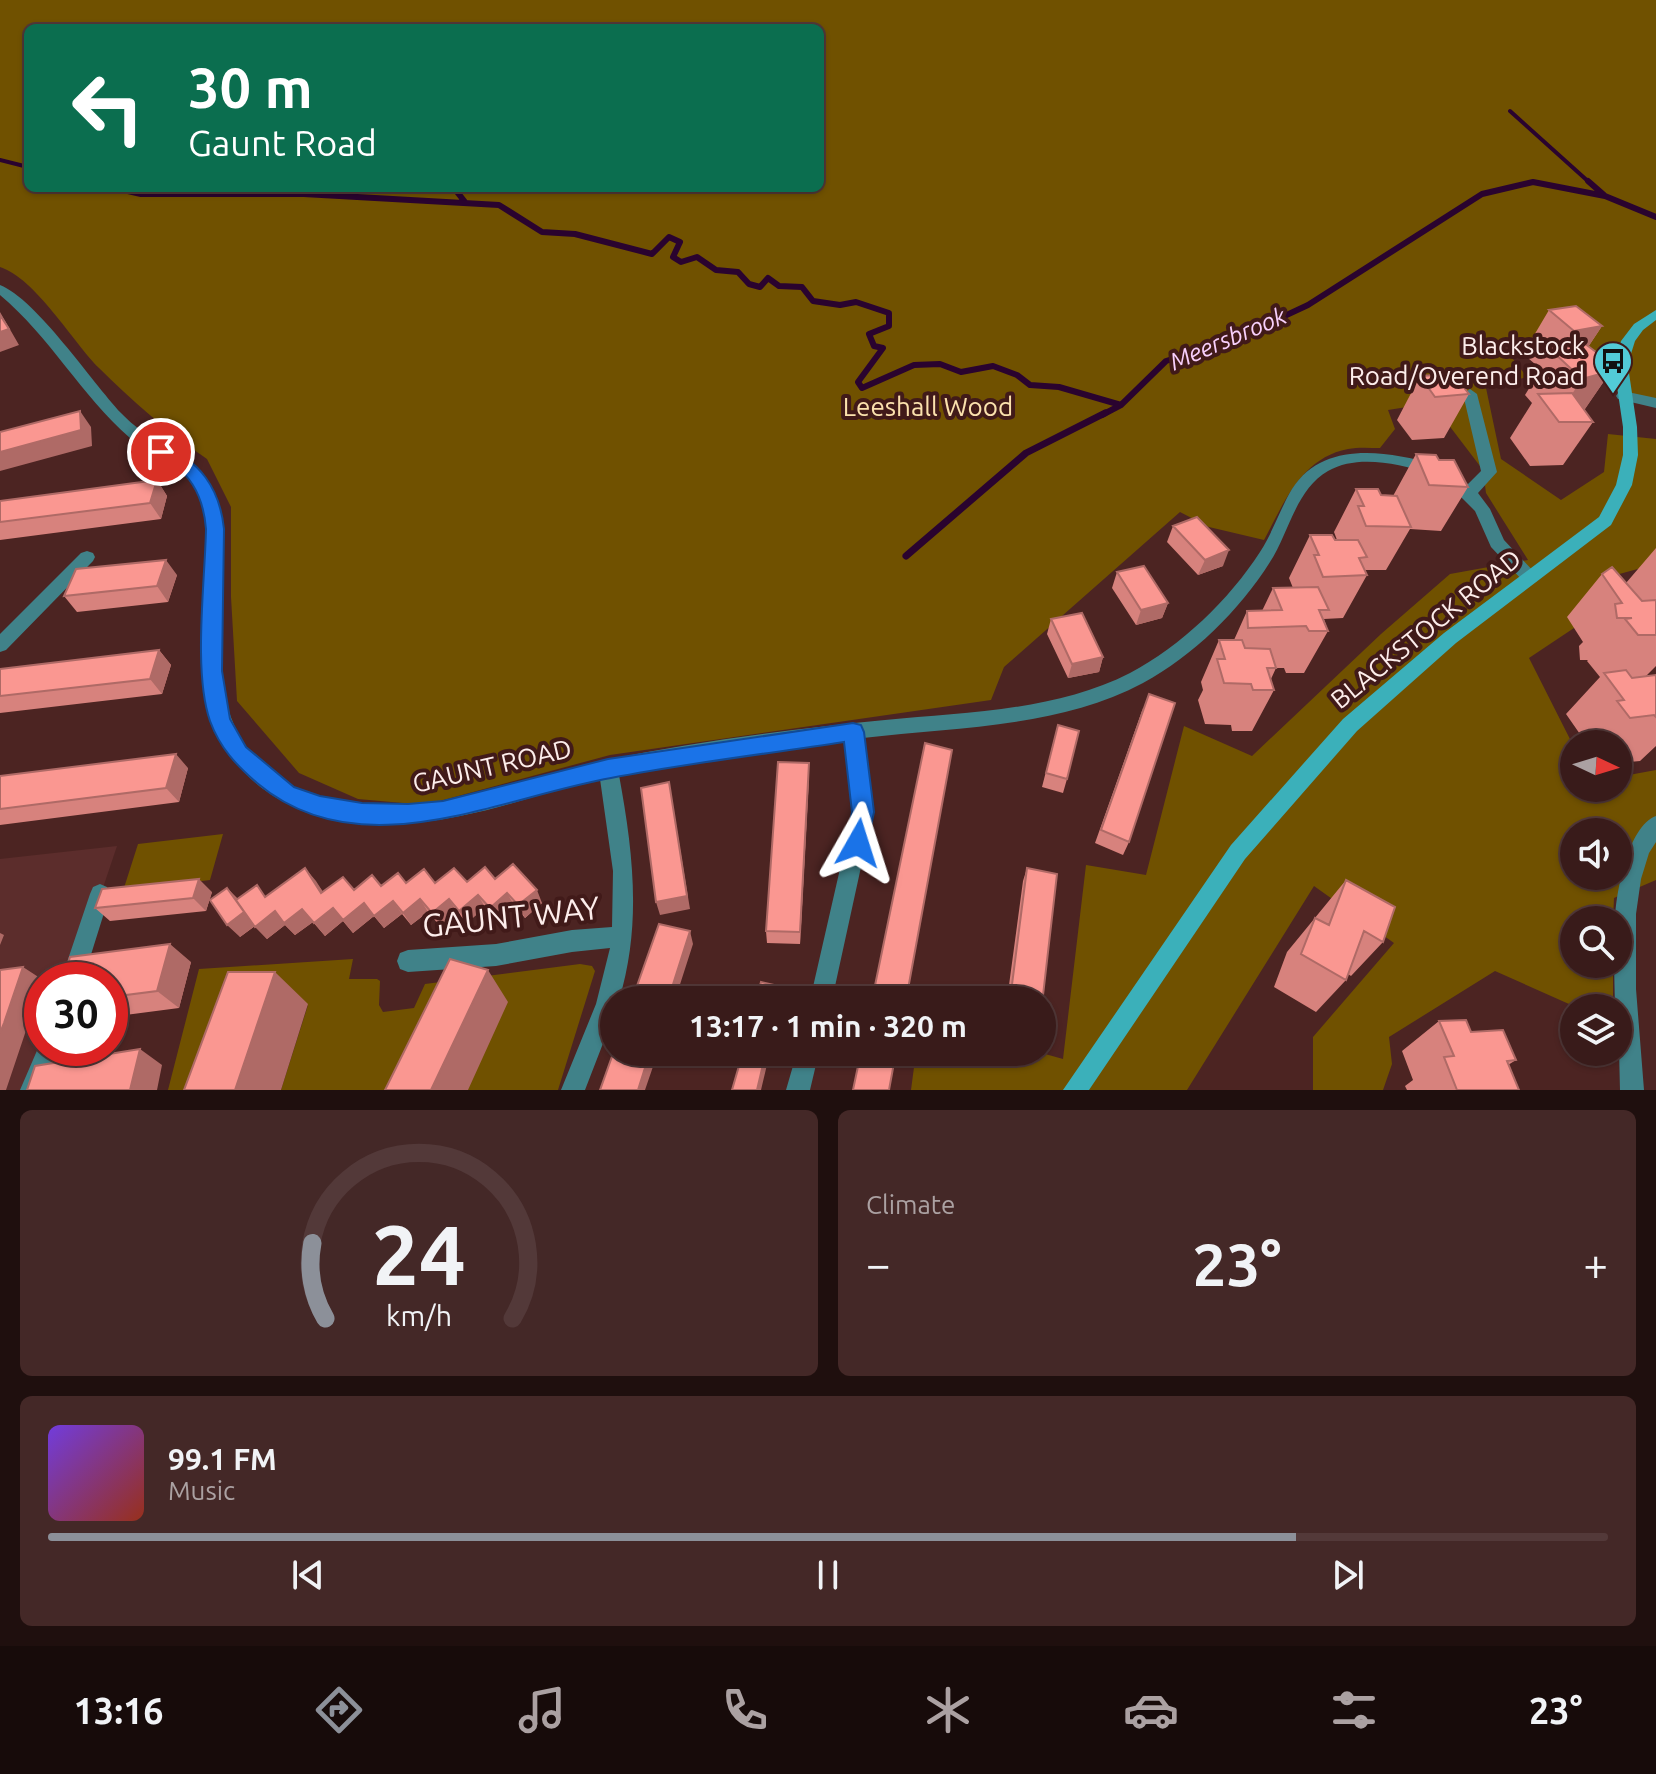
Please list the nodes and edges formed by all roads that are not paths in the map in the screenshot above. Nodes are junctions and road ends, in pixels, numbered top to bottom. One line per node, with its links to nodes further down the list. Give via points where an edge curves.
1 (0, 289): 11 (street, GAUNT ROAD, via 19,303 90,391 138,439 180,461 206,490 215,529 216,705 226,736 259,773 287,794 320,806 408,814 443,811)
2 (1656, 314): 4 (street, BLACKSTOCK ROAD, via 1637,328 1623,351)
3 (1470, 394): 6 (street, via 1489,472)
4 (1623, 396): 5 (street); 8 (street, BLACKSTOCK ROAD, via 1631,443 1629,470 1615,507 1599,526)
5 (1656, 403)
6 (1469, 493): 8 (street, GAUNT ROAD, via 1497,543); 10 (street, GAUNT ROAD, via 1449,477 1402,460 1357,457 1336,462 1304,482 1262,563 1226,605 1167,658 1133,679 1045,707)
7 (87, 557): 9 (street)
8 (1530, 578): 23 (street, BLACKSTOCK ROAD, via 1450,638 1340,737 1238,852)
9 (0, 645)
10 (853, 732): 11 (street, GAUNT ROAD); 17 (street, via 863,812)
11 (608, 768): 14 (street, GAUNT WAY, via 624,847)
12 (1656, 825): 24 (street, via 1632,864 1624,916)
13 (100, 894): 16 (street)
14 (622, 937): 15 (street, GAUNT WAY); 21 (street, GAUNT WAY, via 616,974)
15 (408, 961)
16 (78, 962)
17 (824, 986)
18 (41, 1066): 20 (street)
19 (804, 1066): 22 (street)
20 (32, 1090)
21 (573, 1090)
22 (798, 1090)
23 (1075, 1090)
24 (1632, 1090)

